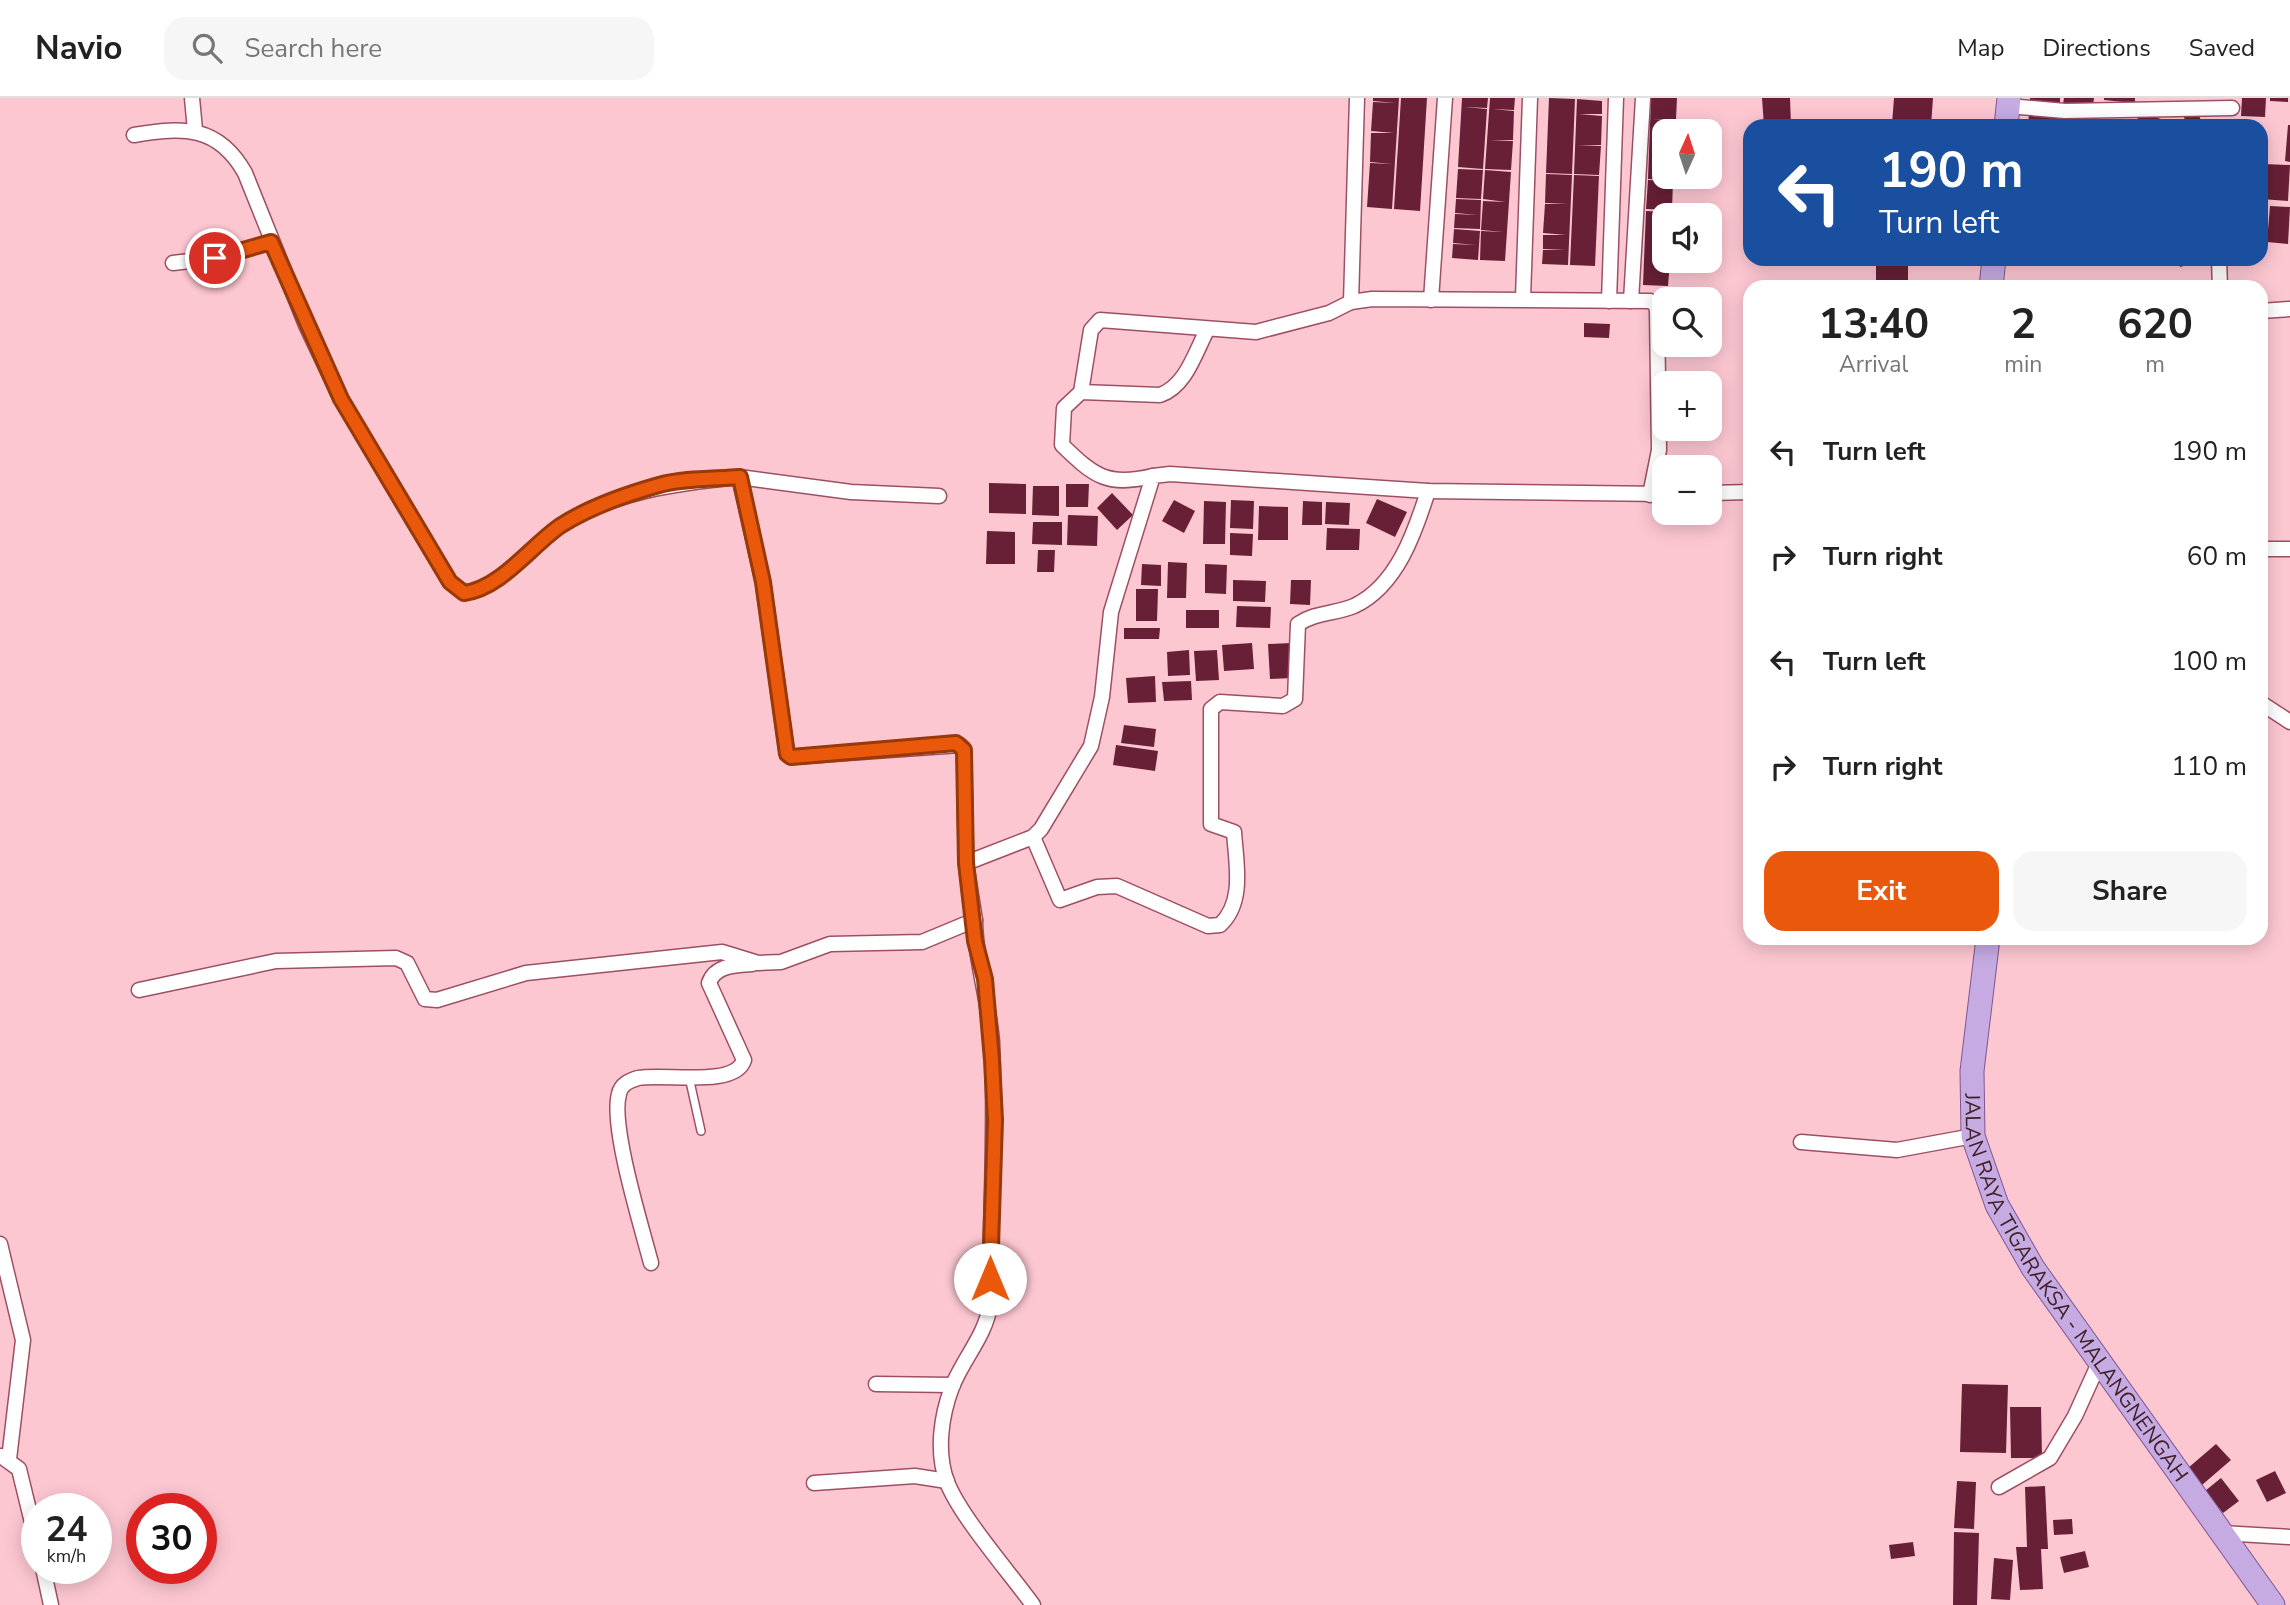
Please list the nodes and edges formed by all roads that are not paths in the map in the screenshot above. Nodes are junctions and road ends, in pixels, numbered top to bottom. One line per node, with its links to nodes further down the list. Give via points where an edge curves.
1 (192, 98): 9 (street)
2 (1357, 98): 17 (street)
3 (1446, 98): 14 (street)
4 (1530, 98): 13 (street)
5 (1616, 98): 15 (street)
6 (1643, 98): 16 (street)
7 (2232, 108): 8 (street)
8 (2008, 110)
9 (195, 130): 10 (street); 11 (street, via 234,154)
10 (134, 135)
11 (271, 242): 12 (street, via 215,258); 24 (street, via 341,399 450,582 464,593 476,591 560,527 594,509 661,485)
12 (173, 263)
13 (1522, 298): 14 (street); 15 (street)
14 (1431, 300): 17 (street)
15 (1609, 301): 16 (street)
16 (1632, 301): 22 (street, via 1656,305)
17 (1351, 302): 20 (street, via 1329,313 1256,332)
18 (2290, 309): 19 (street)
19 (2268, 311)
20 (1207, 330): 21 (street, via 1171,391 1160,395); 21 (street, via 1100,320 1091,330)
21 (1081, 392): 23 (street, via 1064,408 1062,444 1099,477 1119,482)
22 (1659, 455)
23 (1153, 476): 25 (street); 34 (street, via 1111,612 1102,697 1091,746 1055,809)
24 (740, 477): 29 (street, via 852,492); 35 (street, via 763,582 787,754 960,745 964,750)
25 (1428, 491): 28 (street); 34 (street, via 1409,542 1374,592 1354,606 1311,615 1298,624 1292,703 1220,702 1212,709 1211,824 1234,832 1234,908 1220,925 1209,926 1117,886 1097,887 1060,900)
26 (1743, 492): 27 (street)
27 (1722, 493)
28 (1652, 495)
29 (939, 496)
30 (2268, 549): 31 (street)
31 (2290, 549)
32 (2268, 707): 33 (street)
33 (2290, 722)
34 (1033, 837): 35 (street)
35 (966, 863): 36 (street)
36 (975, 920): 38 (street, via 922,942 830,944 781,962); 48 (street, via 993,1083 990,1305 988,1320)
37 (1987, 945): 42 (main road, JALAN RAYA TIGARAKSA - MALANGNENGAH, via 1972,1071)
38 (758, 963): 39 (street, via 722,952 526,972 431,1000 420,995 402,959 276,961); 40 (street, via 719,970 709,983 744,1059 742,1066 724,1077)
39 (139, 990)
40 (689, 1076): 41 (lane); 45 (street, via 638,1077 619,1092 627,1173)
41 (702, 1131)
42 (1973, 1136): 43 (street, via 1897,1150); 46 (main road, JALAN RAYA TIGARAKSA - MALANGNENGAH, via 1997,1205 2033,1268)
43 (1801, 1142)
44 (0, 1244): 49 (street, via 23,1340)
45 (652, 1263)
46 (2099, 1363): 52 (street, via 2076,1416 2050,1458); 54 (main road, JALAN RAYA TIGARAKSA - MALANGNENGAH)
47 (876, 1384): 48 (street)
48 (953, 1385): 50 (street, via 940,1440)
49 (4, 1457): 53 (street, via 19,1469)
50 (947, 1481): 51 (street, via 915,1476); 58 (street)
51 (814, 1483)
52 (1999, 1487)
53 (25, 1493)
54 (2221, 1533): 55 (street); 59 (main road, JALAN RAYA TIGARAKSA - MALANGNENGAH)
55 (2290, 1537)
56 (46, 1584): 57 (street)
57 (51, 1605)
58 (1033, 1605)
59 (2273, 1605)

